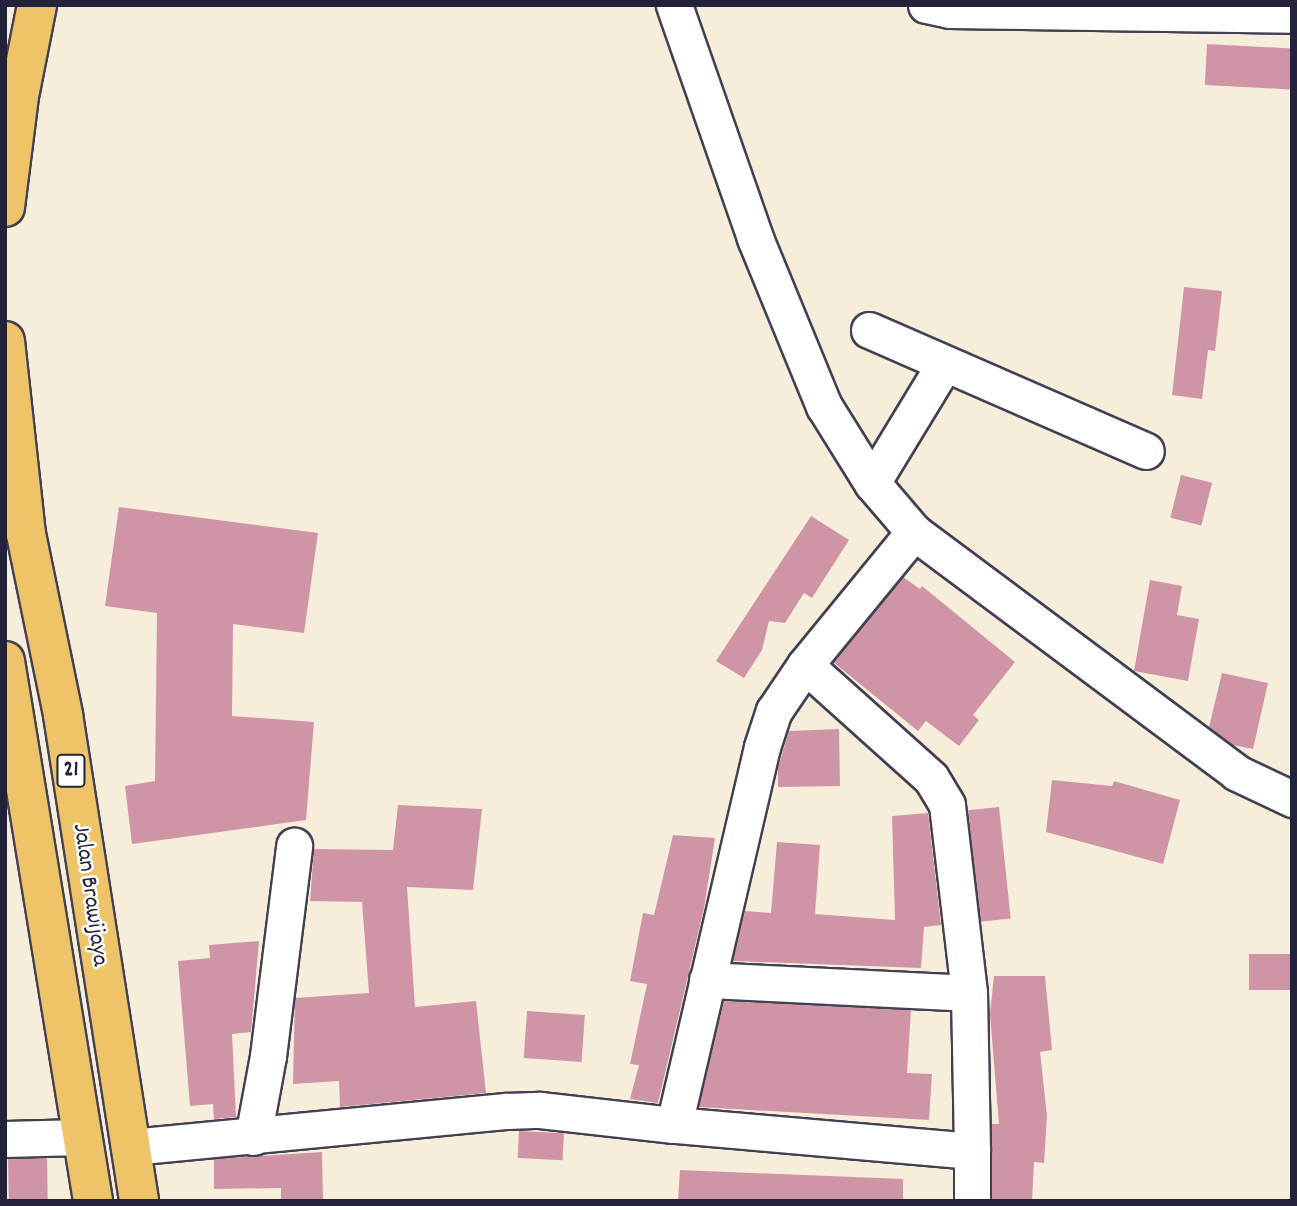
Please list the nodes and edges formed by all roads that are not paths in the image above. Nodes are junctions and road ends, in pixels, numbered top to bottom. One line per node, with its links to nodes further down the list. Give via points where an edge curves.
1 (37, 5): 6 (highway)
2 (674, 5): 11 (street, via 755,238 819,393)
3 (926, 5): 4 (street, via 949,10)
4 (1237, 9): 5 (street)
5 (1292, 15)
6 (5, 206)
7 (869, 330): 9 (street)
8 (5, 341): 19 (highway, Jalan Brawijaya / 21, via 24,521 63,715)
9 (943, 366): 10 (street); 11 (street)
10 (1146, 451)
11 (872, 484): 12 (street)
12 (914, 532): 14 (street); 15 (street, via 1237,774)
13 (5, 661): 20 (highway, Jalan Brawijaya / 21)
14 (805, 664): 17 (street, via 774,711 762,747); 18 (street, via 940,787 949,819)
15 (1292, 799)
16 (294, 846): 23 (street, via 268,1056)
17 (707, 980): 18 (street); 21 (street)
18 (969, 993): 26 (street)
19 (116, 1073): 20 (highway); 25 (highway, Jalan Brawijaya / 21)
20 (77, 1080): 22 (highway, Jalan Brawijaya / 21)
21 (674, 1125): 23 (street, via 540,1110); 26 (street)
22 (81, 1137): 24 (street); 27 (highway, Jalan Brawijaya / 21)
23 (253, 1137): 25 (street)
24 (5, 1139)
25 (131, 1147): 28 (highway, Jalan Brawijaya / 21)
26 (972, 1151): 29 (street)
27 (93, 1201)
28 (139, 1201)
29 (972, 1201)

